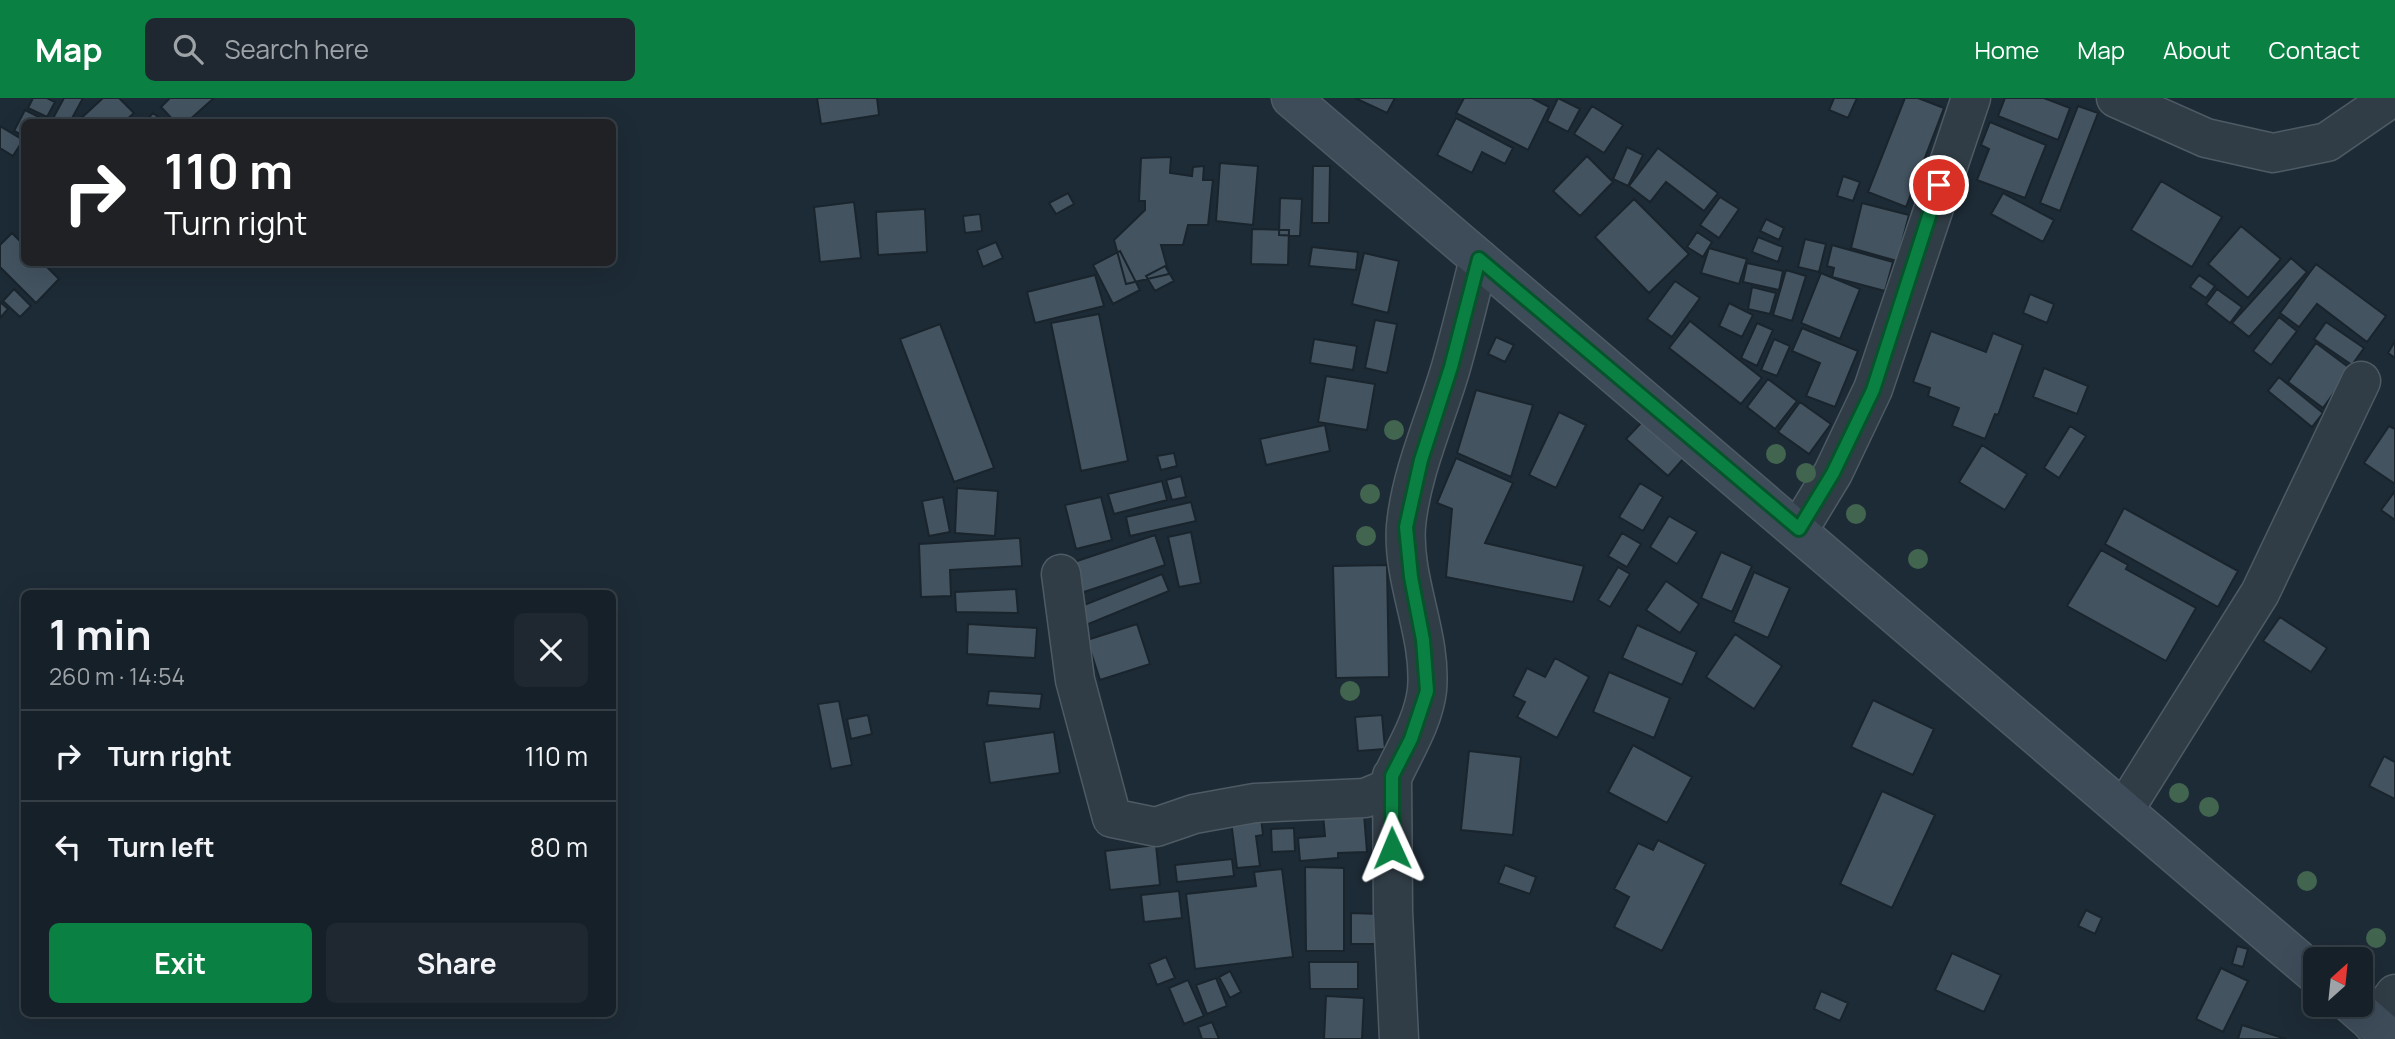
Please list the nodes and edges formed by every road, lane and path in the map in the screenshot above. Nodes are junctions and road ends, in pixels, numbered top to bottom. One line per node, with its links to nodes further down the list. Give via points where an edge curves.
1 (1291, 98): 5 (street)
2 (1971, 98): 7 (street, via 1873,390 1833,473)
3 (2116, 98): 4 (street, via 2206,138 2273,153 2327,142)
4 (2391, 98)
5 (1479, 259): 7 (street); 9 (street, via 1406,527 1427,691)
6 (2361, 381): 10 (street, via 2260,593)
7 (1799, 529): 10 (street)
8 (1061, 574): 9 (street, via 1075,680 1112,818 1156,827 1194,814 1255,803 1364,798 1387,789)
9 (1392, 776): 12 (street)
10 (2124, 810): 11 (street)
11 (2303, 964)
12 (1399, 1039)

